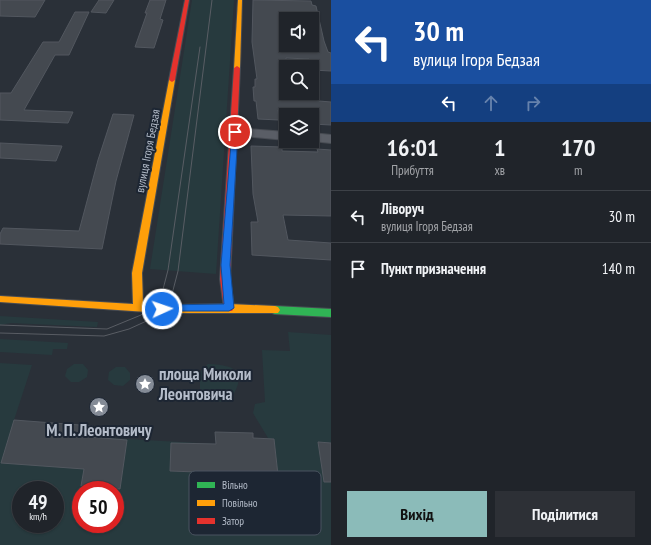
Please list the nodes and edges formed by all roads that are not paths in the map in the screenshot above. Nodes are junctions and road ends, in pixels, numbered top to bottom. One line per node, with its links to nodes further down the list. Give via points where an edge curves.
1 (187, 0): 8 (street, вулиця Ігоря Бедзая, via 137,273)
2 (240, 0): 3 (street)
3 (235, 132): 4 (street); 9 (street, via 226,265)
4 (279, 135)
5 (319, 138): 6 (street)
6 (331, 139)
7 (0, 300): 8 (street)
8 (138, 308): 9 (street)
9 (229, 308): 10 (street)
10 (331, 313)

